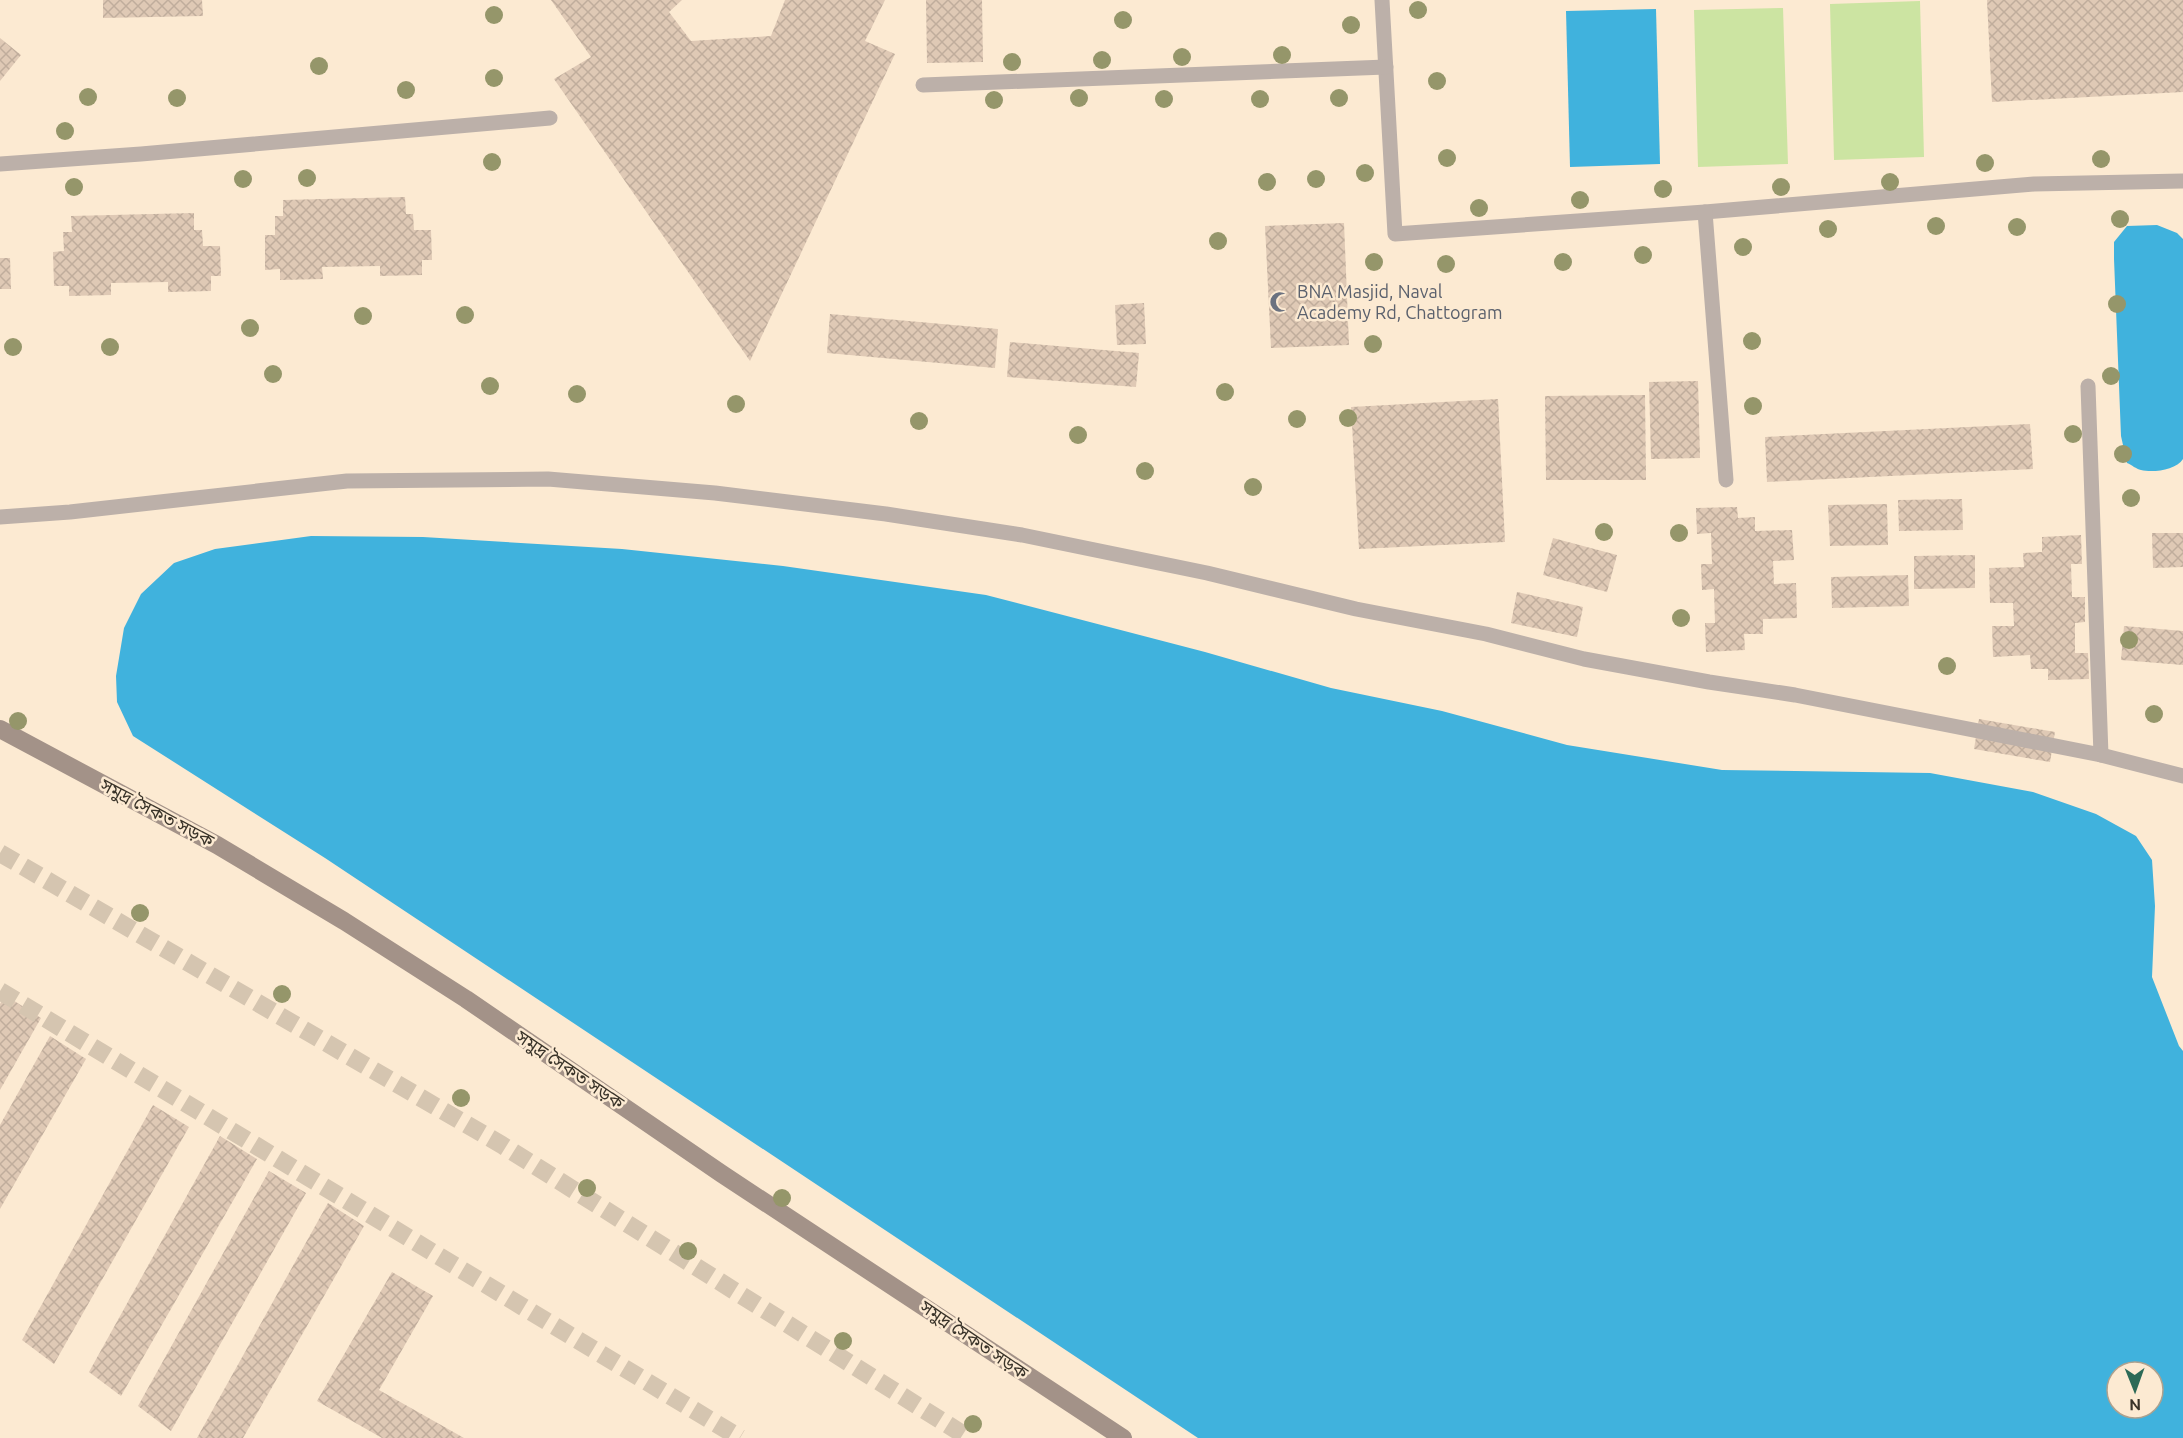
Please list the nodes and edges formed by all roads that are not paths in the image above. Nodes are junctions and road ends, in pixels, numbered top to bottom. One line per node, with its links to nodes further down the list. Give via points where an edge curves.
1 (1382, 0): 2 (lane)
2 (1386, 67): 3 (lane); 7 (lane, via 1395,234)
3 (923, 85)
4 (550, 118): 5 (lane)
5 (0, 164)
6 (2183, 181): 7 (lane, via 2034,184)
7 (1705, 212): 9 (lane)
8 (2088, 386): 12 (lane)
9 (1726, 480)
10 (0, 517): 12 (lane, via 347,481 548,479 715,494 1022,535 1584,658)
11 (0, 729): 14 (main road, সমুদ্র সৈকত সড়ক, via 217,845 353,927)
12 (2101, 755): 13 (lane)
13 (2183, 776)
14 (1123, 1438)

